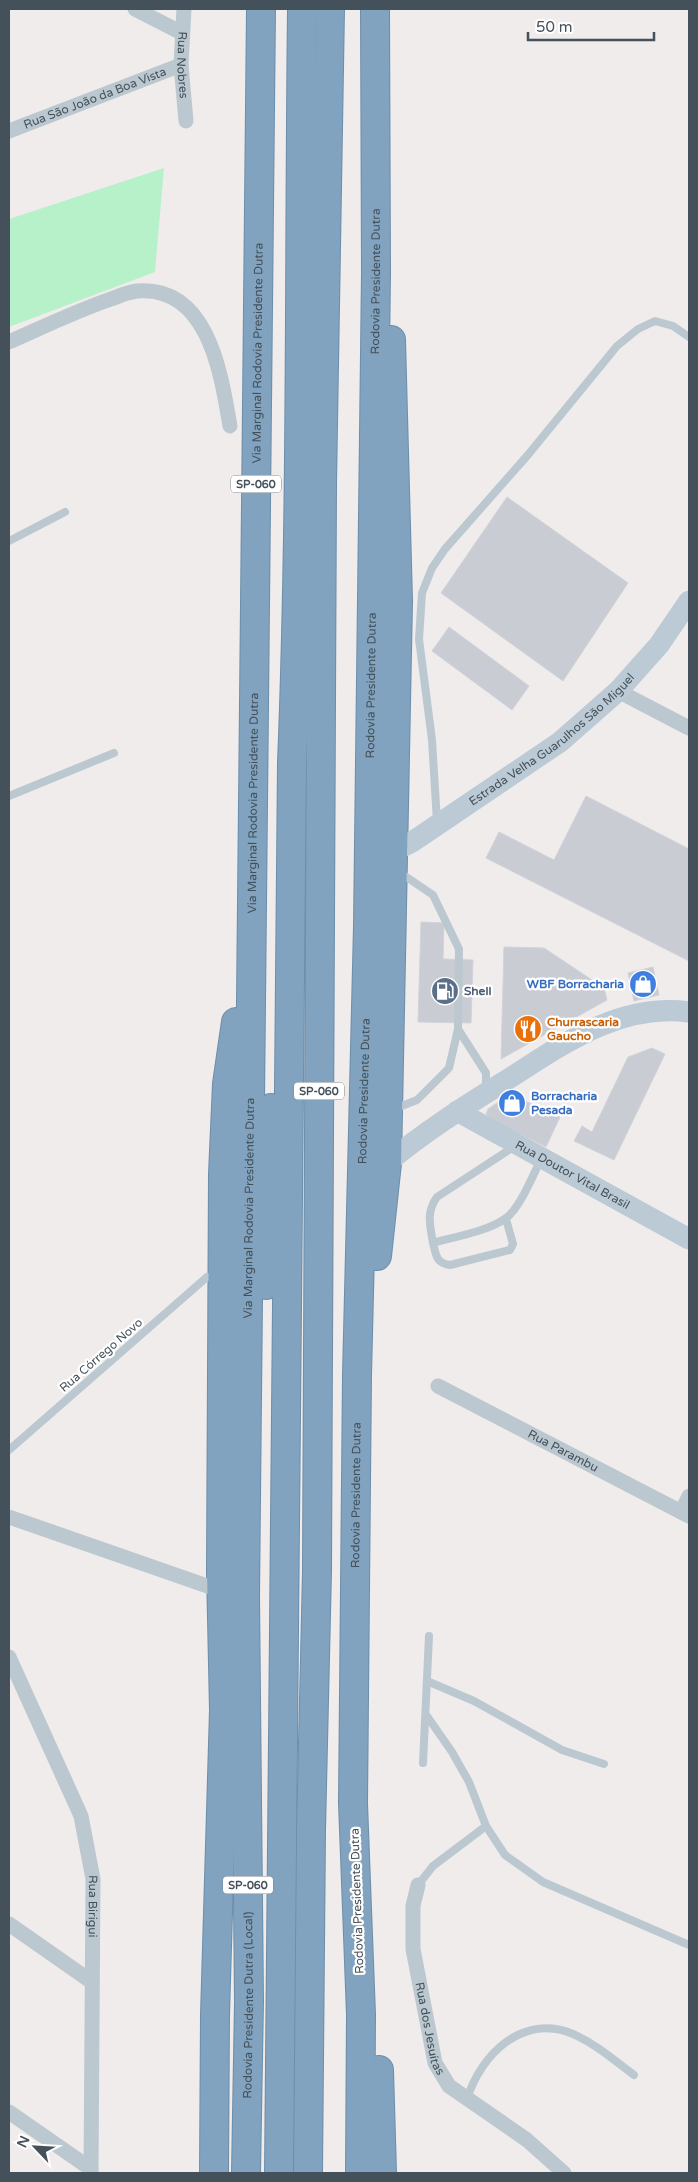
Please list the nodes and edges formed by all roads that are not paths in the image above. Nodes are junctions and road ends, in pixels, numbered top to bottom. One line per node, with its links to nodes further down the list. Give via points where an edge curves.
1 (135, 9): 7 (street)
2 (184, 9): 7 (street, Rua Nobres)
3 (261, 9): 25 (highway, Via Marginal Rodovia Presidente Dutra / SP-060)
4 (302, 9): 21 (highway, SP-060, via 298,600)
5 (330, 9): 66 (highway, SP-060, via 322,484 317,1561)
6 (375, 9): 11 (highway, Rodovia Presidente Dutra)
7 (182, 33): 8 (street, Rua Nobres)
8 (181, 65): 9 (street, Rua Nobres); 10 (street, Rua São João da Boa Vista)
9 (186, 121)
10 (9, 131)
11 (376, 272): 24 (highway, via 391,324 394,392 398,601); 39 (highway, Rodovia Presidente Dutra, via 368,926)
12 (689, 337): 23 (lane, via 673,326 656,321 638,329 617,346 432,568 422,593 419,639 432,740)
13 (9, 342): 14 (street, via 101,302 135,291 155,291 184,303 203,325 222,381)
14 (230, 426)
15 (64, 512): 16 (lane)
16 (9, 542)
17 (689, 601): 18 (street, Estrada Velha Guarulhos São Miguel, via 659,646)
18 (618, 691): 19 (street); 23 (street, Estrada Velha Guarulhos São Miguel, via 560,742)
19 (689, 728)
20 (114, 753): 22 (lane)
21 (292, 763): 46 (highway, via 284,811 278,1013 271,1116 260,1539); 65 (highway, SP-060)
22 (9, 796)
23 (437, 825): 24 (street, Estrada Velha Guarulhos São Miguel)
24 (392, 859): 27 (lane, via 433,895 459,949); 30 (highway)
25 (250, 959): 46 (highway, Via Marginal Rodovia Presidente Dutra / SP-060); 63 (highway, via 232,1042 223,1174 224,1710)
26 (689, 1012): 28 (street, via 668,1009 629,1015 592,1028)
27 (458, 1029): 28 (lane, via 486,1073); 30 (lane, via 449,1068 418,1100)
28 (486, 1092): 29 (street)
29 (457, 1111): 31 (street); 32 (street, Rua Doutor Vital Brasil)
30 (388, 1118): 31 (street, via 406,1132); 34 (highway)
31 (424, 1133): 34 (street)
32 (518, 1144): 33 (street, Rua Doutor Vital Brasil); 37 (lane, via 437,1196 428,1217)
33 (542, 1157): 35 (lane); 36 (street, Rua Doutor Vital Brasil)
34 (387, 1163): 39 (highway, via 368,1355)
35 (506, 1218): 37 (lane); 37 (lane, via 513,1244 510,1250 450,1265 438,1260)
36 (689, 1239)
37 (433, 1243)
38 (207, 1277): 41 (lane, Rua Córrego Novo)
39 (357, 1375): 53 (highway, Rodovia Presidente Dutra)
40 (438, 1386): 43 (street, Rua Parambu)
41 (9, 1450)
42 (689, 1496): 43 (street)
43 (685, 1514)
44 (9, 1517): 45 (street)
45 (213, 1588)
46 (245, 1597): 64 (highway, Rodovia Presidente Dutra (Local) / SP-060, via 249,2001)
47 (429, 1636): 49 (lane)
48 (9, 1657): 58 (street, Rua Birigui, via 81,1816 93,1879)
49 (427, 1682): 50 (lane); 52 (lane, via 474,1700 562,1750)
50 (427, 1716): 51 (lane); 54 (lane, via 469,1782)
51 (422, 1763)
52 (604, 1764)
53 (353, 1803): 67 (highway, Rodovia Presidente Dutra, via 361,2015); 68 (highway, via 368,1833)
54 (486, 1826): 55 (lane, via 433,1866); 57 (lane, via 505,1855 543,1882)
55 (418, 1885): 60 (street, Rua dos Jesuítas, via 413,1906 413,1949 435,2063 449,2086)
56 (9, 1924): 58 (street)
57 (689, 1945)
58 (92, 1982): 62 (street, Rua Birigui)
59 (634, 2075): 60 (lane, via 595,2046 572,2034 548,2028 524,2031 504,2042 484,2061 473,2079)
60 (467, 2099): 69 (street, Rua dos Jesuítas, via 527,2140)
61 (9, 2112): 62 (street)
62 (91, 2171)
63 (214, 2173)
64 (246, 2173)
65 (279, 2173)
66 (308, 2173)
67 (360, 2173)
68 (382, 2173)
69 (564, 2173)

